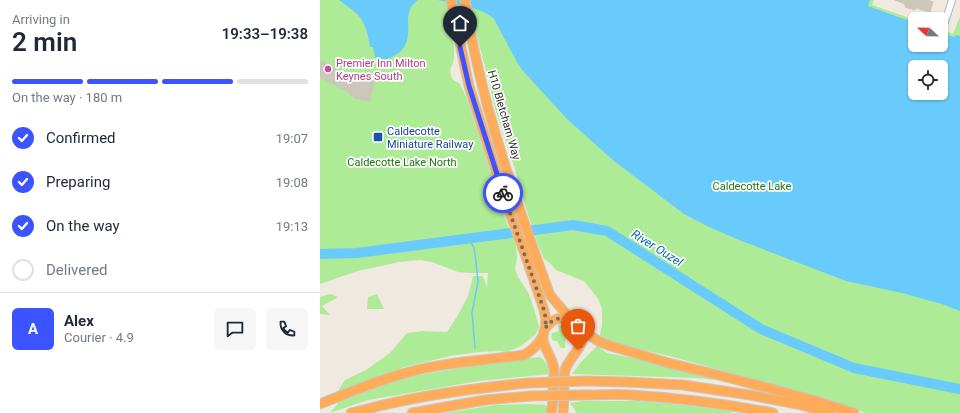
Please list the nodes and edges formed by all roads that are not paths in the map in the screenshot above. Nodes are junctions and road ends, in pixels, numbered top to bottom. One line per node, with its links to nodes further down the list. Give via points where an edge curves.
1 (451, 0): 5 (highway, H10 Bletcham Way, via 469,86 510,213)
2 (465, 0): 5 (highway, H10 Bletcham Way, via 483,91 519,207)
3 (952, 0): 4 (street)
4 (948, 13)
5 (528, 248): 6 (highway, H10 Bletcham Way, via 549,294 566,312); 8 (highway, H10 Bletcham Way, via 546,320)
6 (569, 319): 7 (highway, H10 Bletcham Way); 8 (highway, via 553,320)
7 (581, 330): 13 (highway, via 582,342 565,371); 16 (highway, H10 Bletcham Way, via 612,346)
8 (544, 332): 9 (highway, via 538,344 524,355 421,369 367,385); 12 (highway, H10 Bletcham Way, via 543,342 551,357 554,371)
9 (320, 404)
10 (351, 413): 15 (highway, bridge, via 401,401 483,387 586,381 683,385 750,395)
11 (412, 413): 14 (highway, bridge, via 485,400 530,396 629,395 742,407)
12 (551, 413)
13 (564, 413)
14 (773, 413)
15 (831, 413)
16 (854, 413)

